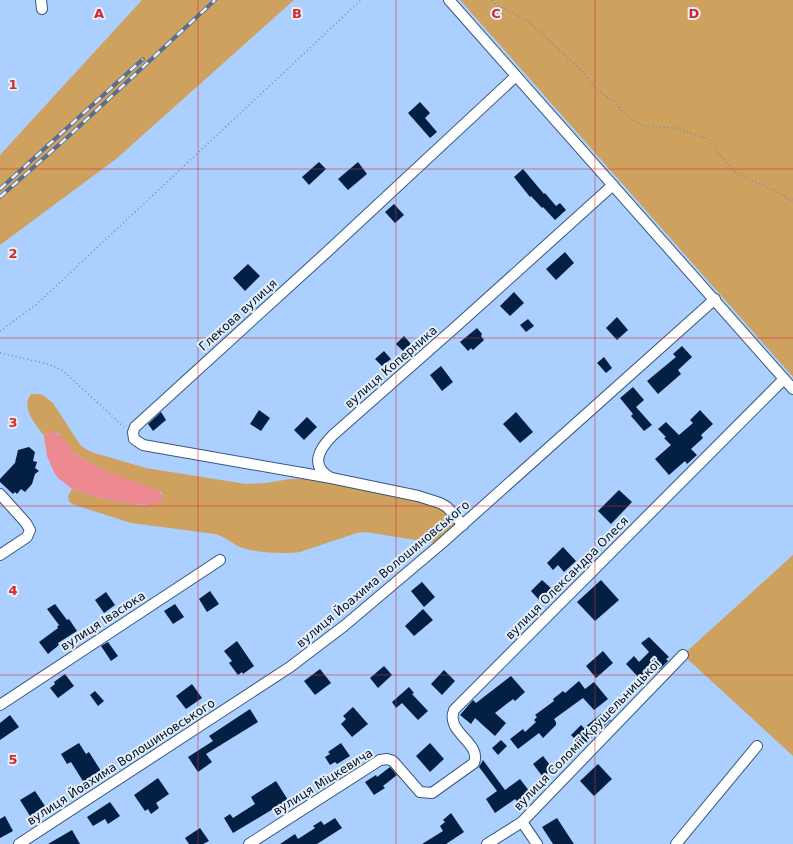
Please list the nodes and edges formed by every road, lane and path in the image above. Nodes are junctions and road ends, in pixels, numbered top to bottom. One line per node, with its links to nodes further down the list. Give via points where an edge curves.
1 (361, 0): 8 (path, via 37,304)
2 (449, 0): 4 (street)
3 (492, 0): 6 (path, via 496,5 527,20 582,71 596,89 617,104 624,114 644,126 675,128 709,139 739,175)
4 (516, 76): 5 (street); 12 (street, Глекова вулиця, via 135,427)
5 (613, 185): 7 (street); 13 (street, вулиця Коперника, via 326,442 320,450 318,463 323,472)
6 (793, 201)
7 (715, 299): 10 (street); 15 (street, вулиця Йоахима Волошиновського)
8 (0, 331)
9 (0, 353): 12 (path, via 48,364 62,370)
10 (784, 379): 11 (street); 21 (street, вулиця Олександра Олеся, via 454,710 451,717 453,724 475,752 474,763 432,793)
11 (793, 389)
12 (133, 435): 13 (street, via 138,443 143,445)
13 (331, 478): 15 (street, via 440,502 447,506)
14 (0, 494): 16 (street, via 30,530 27,537)
15 (463, 525): 23 (street, вулиця Йоахима Волошиновського, via 317,648)
16 (0, 555)
17 (220, 560): 19 (street, вулиця Івасюка)
18 (683, 655): 22 (street, вулиця Соломії Крушельницької)
19 (0, 705)
20 (757, 746): 27 (street)
21 (426, 793): 24 (street, вулиця Міцкевича, via 420,792 393,761 380,760)
22 (522, 822): 25 (street, вулиця Соломії Крушельницької); 26 (street)
23 (19, 844)
24 (249, 844)
25 (487, 844)
26 (537, 844)
27 (676, 844)

